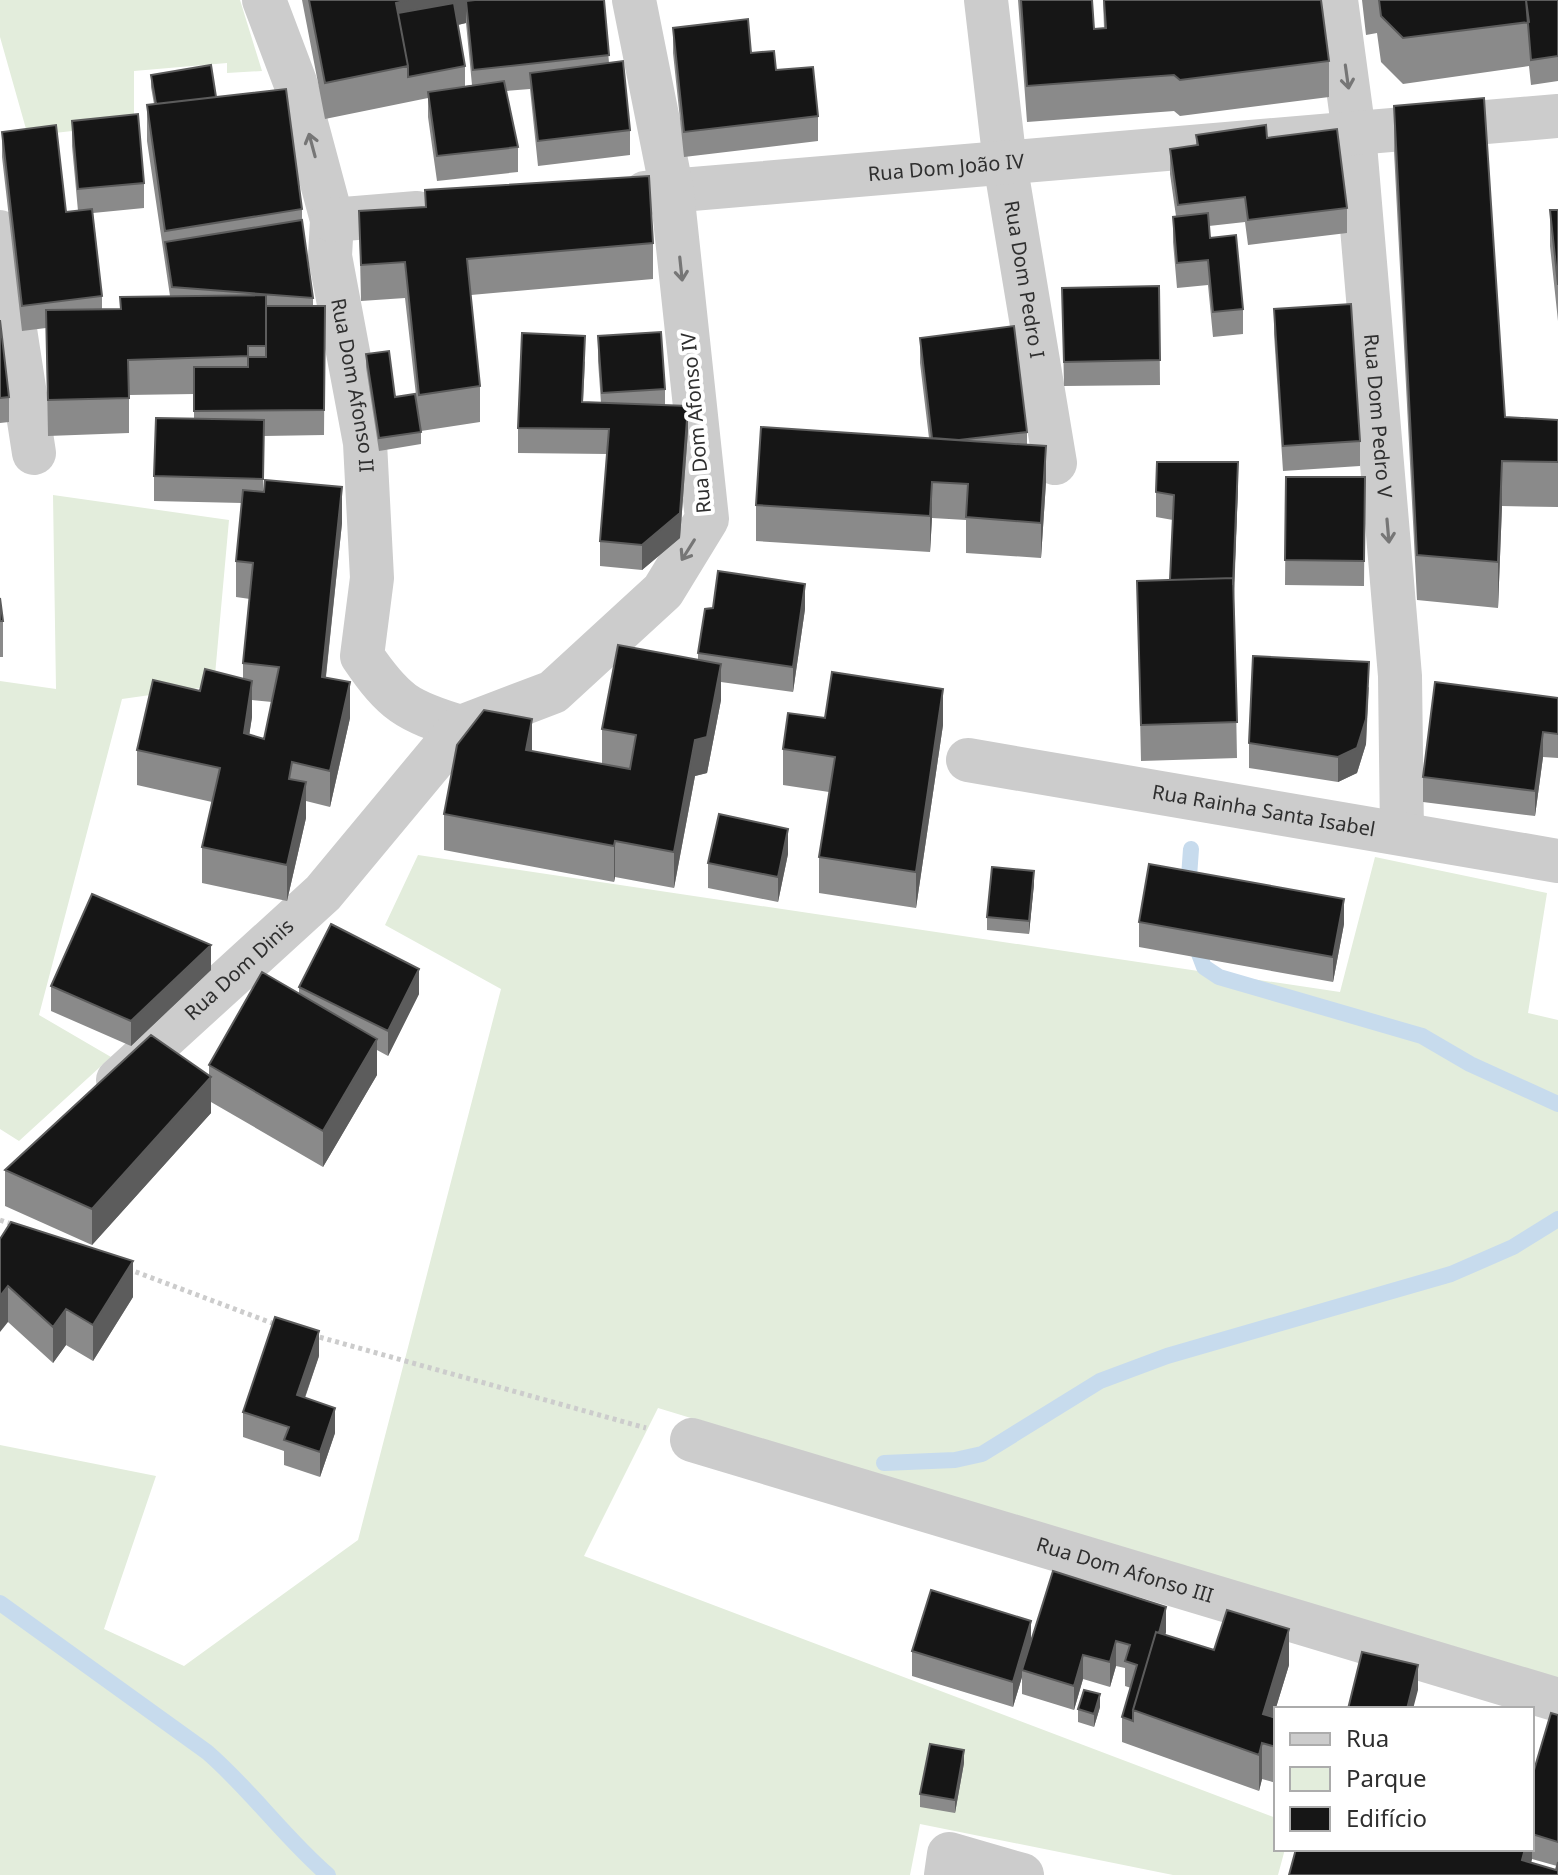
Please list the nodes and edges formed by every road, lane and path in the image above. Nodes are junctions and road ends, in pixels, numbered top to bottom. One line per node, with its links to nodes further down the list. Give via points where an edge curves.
1 (264, 0): 11 (street, Rua Dom Afonso II, one-way to 1, via 295,82)
2 (634, 0): 8 (street, Rua Dom Afonso IV)
3 (986, 0): 7 (street, Rua Dom Pedro I)
4 (1336, 0): 6 (street, Rua Dom Pedro V, one-way to 6)
5 (1558, 116): 6 (street, Rua Dom João IV)
6 (1354, 133): 7 (street, Rua Dom João IV); 17 (street, Rua Dom Pedro V, one-way to 17, via 1400,676)
7 (1005, 163): 8 (street, Rua Dom João IV); 14 (street, Rua Dom Pedro I)
8 (672, 191): 9 (street, Rua Dom João IV); 15 (street, Rua Dom Afonso IV, one-way to 15, via 707,519 663,591 553,692)
9 (610, 196)
10 (456, 210): 11 (street)
11 (332, 220): 15 (street, Rua Dom Afonso II, via 330,256 365,443 372,578 362,656 389,694 421,715)
12 (0, 232): 13 (street)
13 (34, 453)
14 (1055, 463)
15 (461, 727): 19 (street, Rua Dom Dinis, via 323,893)
16 (968, 760): 17 (street, Rua Rainha Santa Isabel)
17 (1402, 833): 18 (street, Rua Rainha Santa Isabel)
18 (1558, 861)
19 (84, 1113)
20 (0, 1220): 21 (path)
21 (29, 1231)
22 (117, 1265): 23 (path)
23 (295, 1330)
24 (310, 1334): 25 (path)
25 (692, 1440): 26 (street, Rua Dom Afonso III)
26 (1558, 1700)
27 (948, 1865): 28 (street)
28 (1022, 1875)

